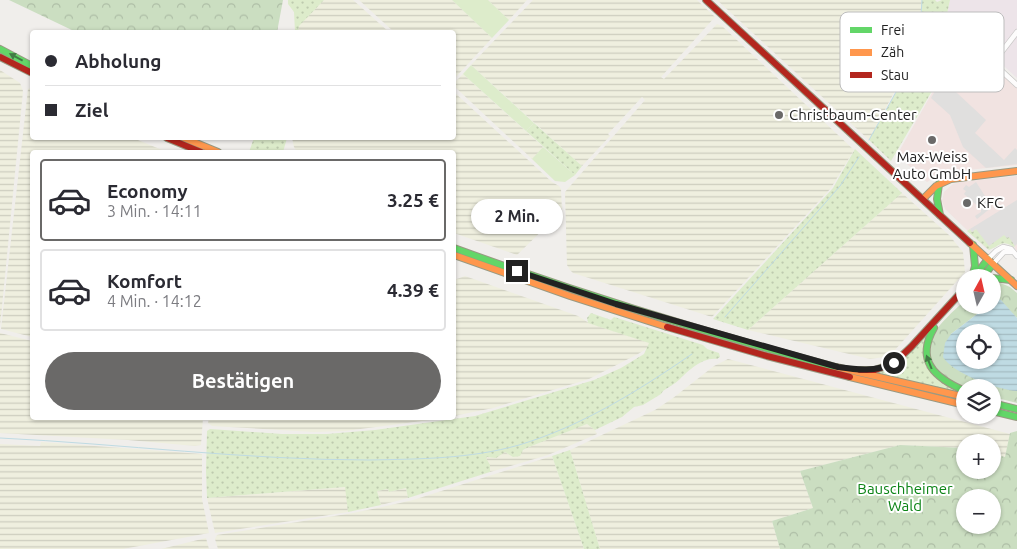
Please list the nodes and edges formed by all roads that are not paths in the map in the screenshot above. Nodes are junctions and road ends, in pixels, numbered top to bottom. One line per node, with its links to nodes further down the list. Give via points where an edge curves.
1 (706, 0): 16 (main road)
2 (1017, 32): 4 (street)
3 (0, 49): 6 (main road, one-way to 3)
4 (1004, 49)
5 (0, 57): 7 (main road)
6 (30, 65)
7 (30, 72)
8 (1004, 73): 9 (street)
9 (1017, 85)
10 (172, 140): 12 (main road)
11 (189, 140): 13 (main road)
12 (196, 150)
13 (213, 150)
14 (1017, 171): 15 (main road, via 957,178)
15 (939, 184): 16 (main road); 17 (main road)
16 (922, 199): 17 (main road)
17 (940, 215): 18 (main road)
18 (972, 245): 22 (main road); 23 (main road)
19 (456, 249): 31 (main road, via 616,304)
20 (1016, 255): 22 (street, via 1010,248 1003,247 996,251)
21 (456, 256): 34 (main road, via 708,339)
22 (991, 262): 24 (main road); 25 (main road); 27 (main road)
23 (974, 269)
24 (983, 269)
25 (987, 269)
26 (1001, 279): 27 (main road)
27 (1011, 280): 28 (main road)
28 (1017, 286)
29 (956, 298): 31 (main road, via 894,363 875,370)
30 (956, 304): 32 (main road, one-way to 30, via 932,371 926,354 930,332)
31 (838, 367): 33 (main road)
32 (956, 388)
33 (956, 395)
34 (956, 403)
35 (1001, 405): 36 (main road)
36 (1017, 409)
37 (1001, 414): 38 (main road)
38 (1017, 417)

